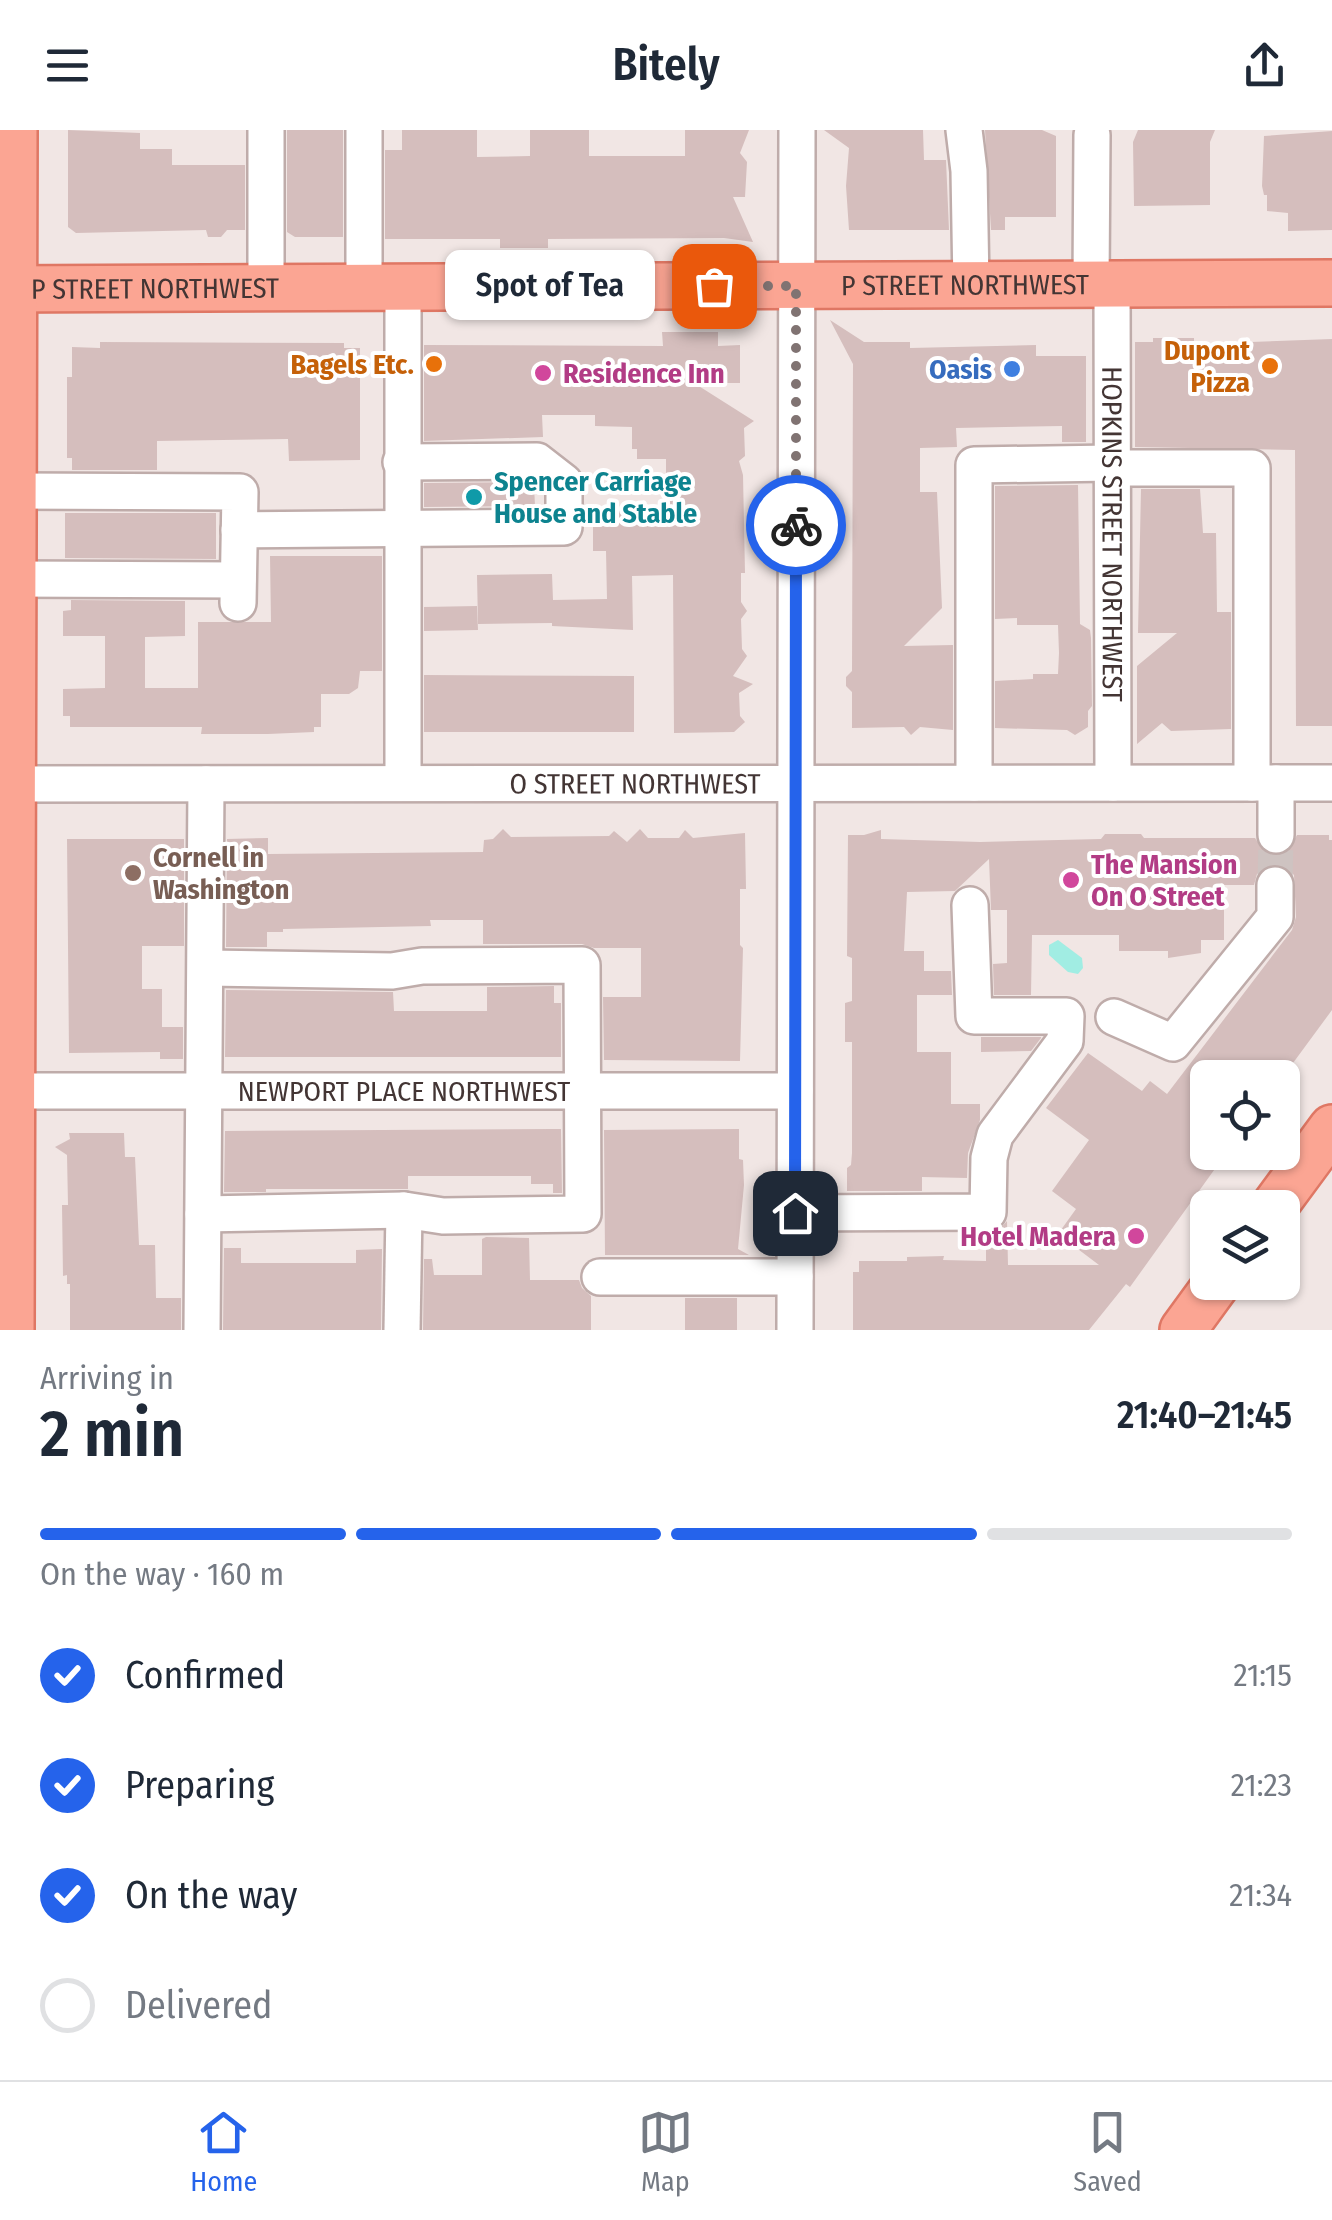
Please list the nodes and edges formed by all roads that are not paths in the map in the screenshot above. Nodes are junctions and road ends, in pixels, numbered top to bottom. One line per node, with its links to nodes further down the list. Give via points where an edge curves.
1 (14, 130): 12 (main road)
2 (266, 130): 13 (street)
3 (364, 130): 11 (street)
4 (797, 130): 10 (street)
5 (964, 130): 9 (street)
6 (1092, 135): 7 (street, HOPKINS STREET NORTHWEST)
7 (1101, 284): 8 (main road, P STREET NORTHWEST); 9 (main road, P STREET NORTHWEST); 15 (street, HOPKINS STREET NORTHWEST)
8 (1332, 284)
9 (972, 285): 10 (main road, P STREET NORTHWEST)
10 (796, 286): 11 (main road, P STREET NORTHWEST); 26 (street)
11 (384, 287): 13 (main road, P STREET NORTHWEST); 14 (street)
12 (6, 288): 13 (main road, P STREET NORTHWEST); 16 (main road)
13 (266, 288)
14 (401, 462): 17 (street); 17 (street, via 537,461 564,482 564,527)
15 (1112, 466): 20 (street, HOPKINS STREET NORTHWEST); 21 (street, via 1252,468); 27 (street, via 974,465)
16 (13, 491): 18 (street, via 240,482); 19 (main road)
17 (402, 528): 18 (street); 25 (street)
18 (239, 530): 19 (street, via 238,591)
19 (13, 579): 23 (main road)
20 (1113, 783): 21 (street, O STREET NORTHWEST); 27 (street, O STREET NORTHWEST)
21 (1264, 783): 22 (street, O STREET NORTHWEST); 28 (street)
22 (1332, 783)
23 (7, 784): 24 (street, O STREET NORTHWEST); 31 (main road)
24 (206, 784): 25 (street, O STREET NORTHWEST); 32 (street)
25 (404, 784): 26 (street, O STREET NORTHWEST)
26 (796, 784): 27 (street, O STREET NORTHWEST); 38 (street)
27 (974, 784)
28 (1276, 835)
29 (1275, 885): 33 (street, via 1275,917 1173,1043)
30 (970, 905): 43 (street, via 974,1016 1066,1016 1065,1041 995,1135 988,1212)
31 (6, 960): 34 (main road)
32 (207, 968): 36 (street); 37 (street, via 392,972 582,965)
33 (1114, 1017)
34 (6, 1044): 35 (main road)
35 (12, 1091): 36 (street, NEWPORT PLACE NORTHWEST); 40 (main road)
36 (203, 1091): 37 (street, NEWPORT PLACE NORTHWEST); 44 (street)
37 (584, 1091): 38 (street, NEWPORT PLACE NORTHWEST); 42 (street, via 583,1214 443,1216)
38 (795, 1091): 43 (street)
39 (1332, 1128): 41 (main road)
40 (6, 1188): 48 (main road)
41 (1287, 1190)
42 (404, 1210): 44 (street); 50 (street)
43 (795, 1213): 46 (street)
44 (203, 1214): 49 (street)
45 (600, 1278): 46 (street)
46 (794, 1278): 51 (street)
47 (1205, 1300): 52 (main road)
48 (11, 1330)
49 (202, 1330)
50 (402, 1330)
51 (794, 1330)
52 (1183, 1330)

